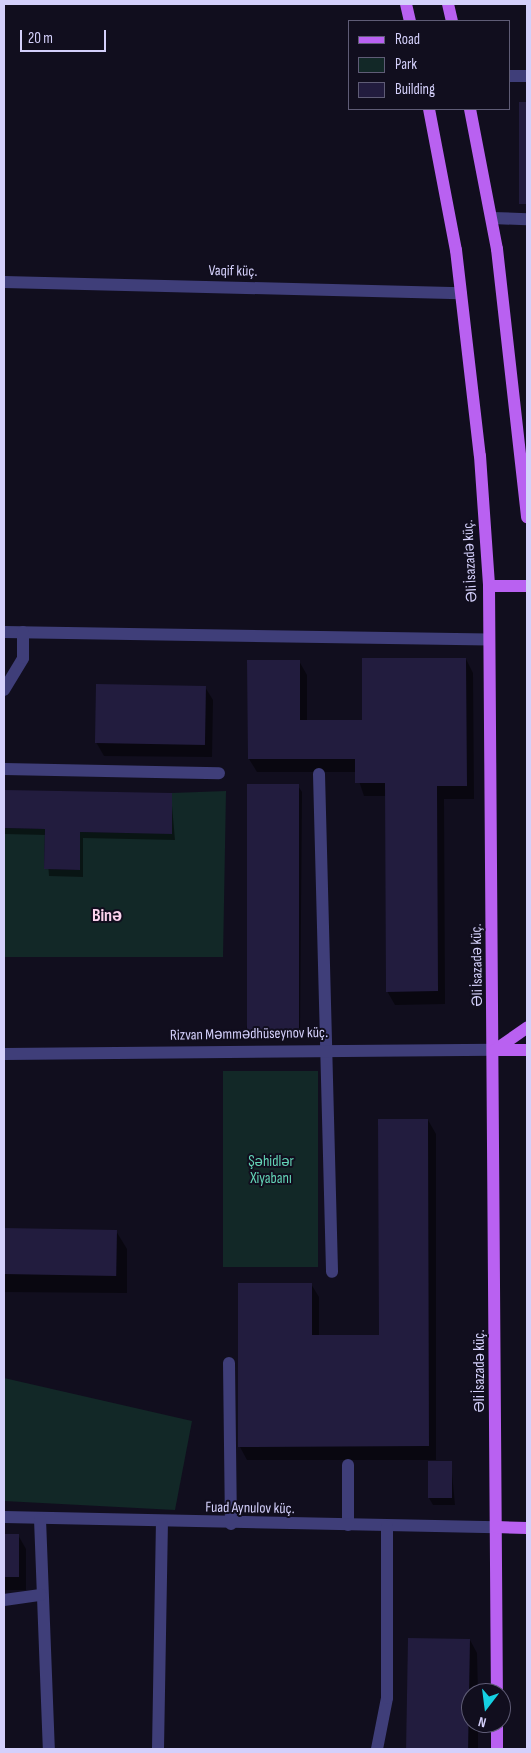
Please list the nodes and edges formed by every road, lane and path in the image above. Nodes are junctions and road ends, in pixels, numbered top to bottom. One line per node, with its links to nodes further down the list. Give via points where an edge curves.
1 (406, 4): 3 (main road)
2 (448, 4): 4 (main road)
3 (410, 20)
4 (452, 20)
5 (511, 76): 6 (street)
6 (527, 76)
7 (429, 110): 12 (main road, Əli İsazadə küç.)
8 (470, 110): 9 (main road)
9 (492, 218): 10 (street); 13 (main road)
10 (527, 219)
11 (4, 282): 12 (street, Vaqif küç.)
12 (461, 293): 15 (main road, Əli İsazadə küç.)
13 (524, 453): 14 (main road)
14 (527, 517)
15 (489, 586): 16 (main road); 19 (main road, Əli İsazadə küç.)
16 (527, 586)
17 (4, 632): 18 (street)
18 (23, 632): 19 (street); 20 (street, via 23,658)
19 (489, 640): 26 (main road, Əli İsazadə küç.)
20 (4, 690)
21 (4, 769): 22 (street)
22 (219, 773)
23 (319, 774): 25 (street)
24 (527, 1028): 26 (main road)
25 (326, 1049): 26 (street, Rizvan Məmmədhüseynov küç.); 28 (street, Rizvan Məmmədhüseynov küç.); 29 (street)
26 (495, 1050): 27 (main road); 38 (main road, Əli İsazadə küç.)
27 (527, 1050)
28 (4, 1054)
29 (332, 1272)
30 (230, 1363): 35 (street)
31 (348, 1465): 36 (street)
32 (4, 1518): 33 (street, Fuad Aynulov küç.)
33 (40, 1519): 34 (street, Fuad Aynulov küç.); 40 (street)
34 (162, 1524): 35 (street, Fuad Aynulov küç.); 45 (street)
35 (231, 1524): 36 (street, Fuad Aynulov küç.)
36 (348, 1525): 37 (street, Fuad Aynulov küç.)
37 (387, 1526): 38 (street, Fuad Aynulov küç.); 46 (street, via 387,1698)
38 (496, 1527): 39 (main road); 42 (main road, Əli İsazadə küç.)
39 (527, 1528)
40 (41, 1595): 41 (street); 44 (street)
41 (4, 1600)
42 (497, 1683)
43 (497, 1733): 47 (main road)
44 (49, 1749)
45 (158, 1749)
46 (377, 1749)
47 (497, 1749)

